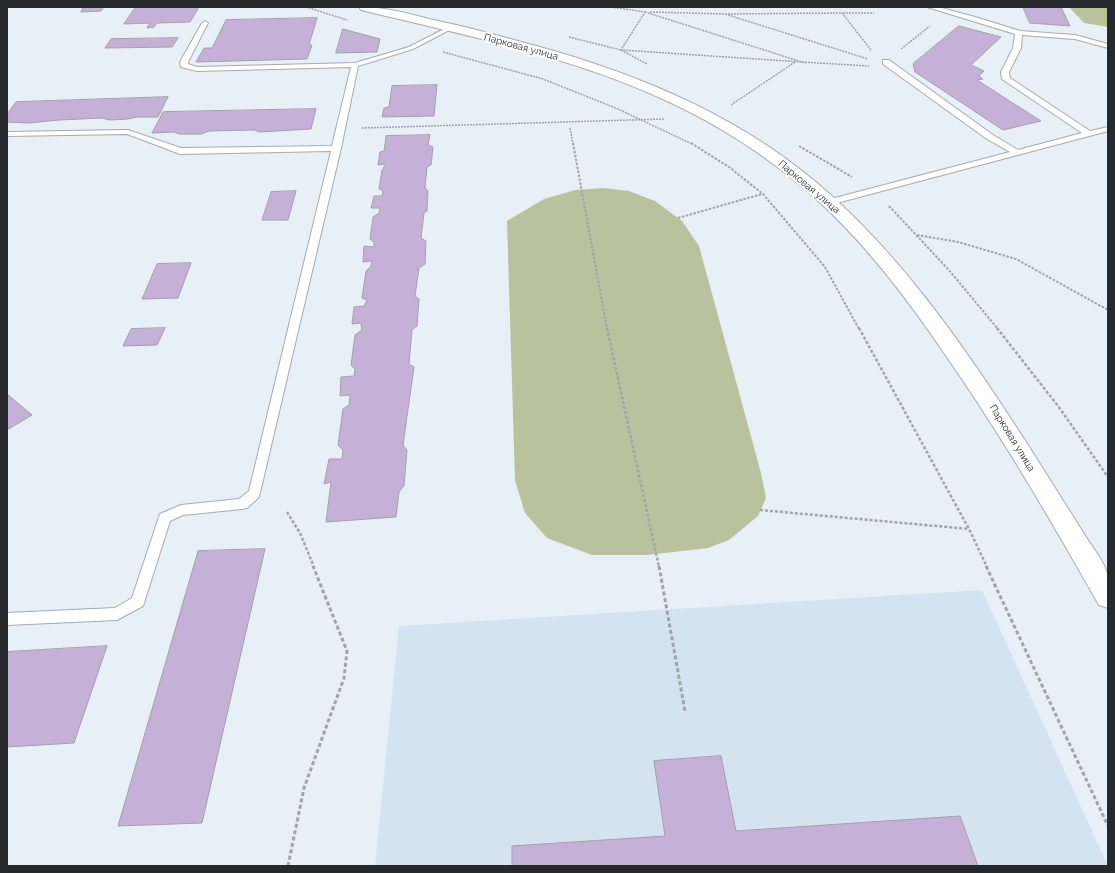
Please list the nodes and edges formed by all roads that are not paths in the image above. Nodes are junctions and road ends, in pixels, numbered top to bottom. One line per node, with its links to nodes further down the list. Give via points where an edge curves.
1 (365, 7): 4 (street, Парковая улица)
2 (930, 7): 5 (lane)
3 (205, 23): 8 (lane, via 184,62 189,68)
4 (450, 28): 8 (lane, via 402,52); 14 (street, Парковая улица, via 585,64 641,85 705,115 769,154)
5 (1019, 33): 6 (lane, via 1074,37); 11 (lane, via 1017,48 1005,72 1006,79)
6 (1108, 46)
7 (886, 62): 13 (lane)
8 (355, 65): 12 (lane)
9 (1108, 129): 11 (lane)
10 (7, 134): 12 (lane, via 128,132 180,151)
11 (1089, 134): 13 (lane)
12 (337, 148): 16 (lane, via 255,493 242,504 181,510 165,518 138,602 117,614)
13 (1017, 153): 14 (lane)
14 (830, 202): 15 (street, Парковая улица, via 916,297 984,393)
15 (1108, 597)
16 (7, 619)

